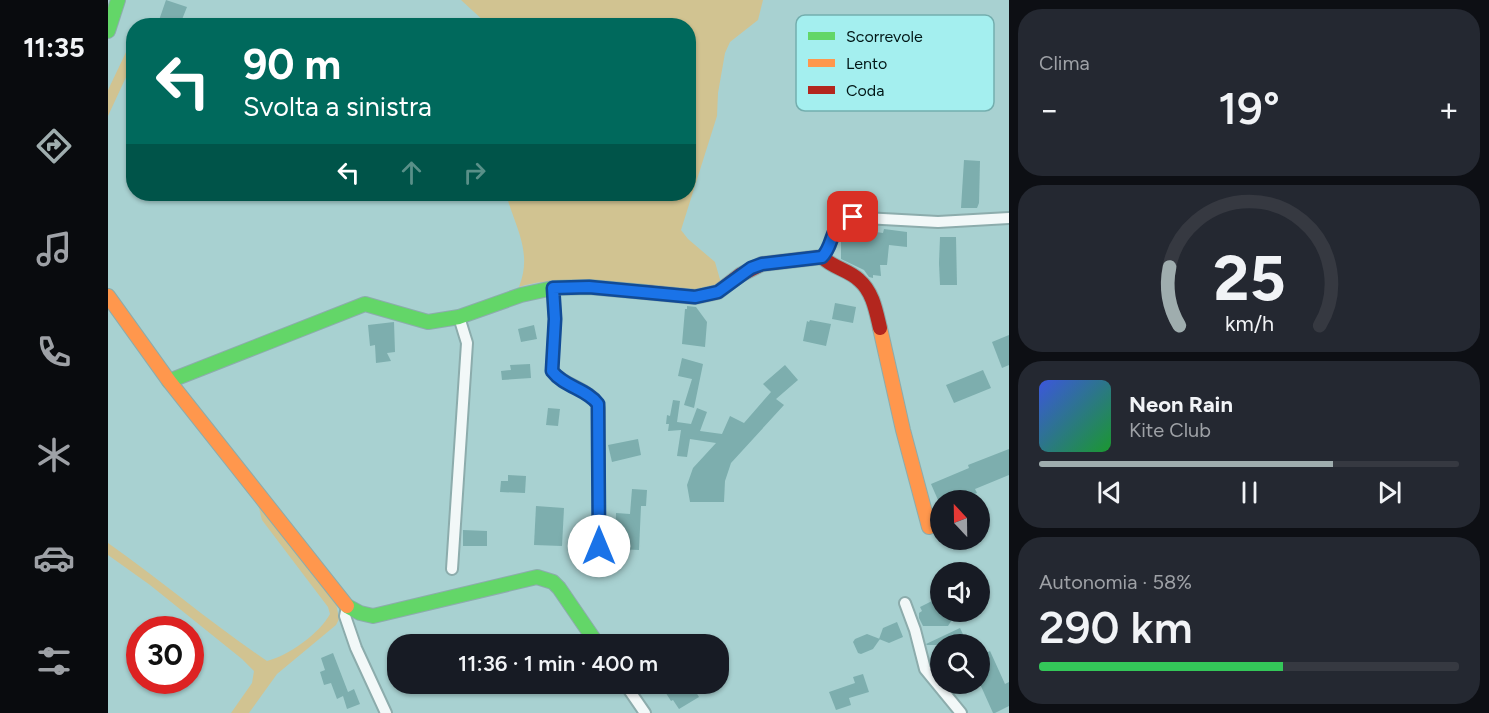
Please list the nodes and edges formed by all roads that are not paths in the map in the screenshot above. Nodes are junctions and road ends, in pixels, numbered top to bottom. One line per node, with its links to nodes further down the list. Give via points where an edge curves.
1 (118, 0): 2 (street)
2 (108, 31)
3 (1009, 218): 4 (street, via 938,222 846,217 840,221)
4 (822, 257): 5 (street, via 762,264 718,292 695,297 589,287); 9 (street, via 859,279 874,301)
5 (553, 288): 7 (street); 10 (street, via 552,371 598,404)
6 (108, 296): 8 (street)
7 (459, 317): 8 (street, via 428,322 365,304); 11 (street, via 467,343)
8 (169, 381): 13 (street)
9 (929, 527)
10 (599, 546)
11 (452, 569)
12 (905, 603): 18 (street, via 925,669)
13 (347, 607): 14 (street, via 373,616 537,577 559,588); 16 (street, via 345,615 356,648)
14 (590, 634)
15 (632, 694): 17 (street)
16 (386, 713)
17 (645, 713)
18 (961, 713)

